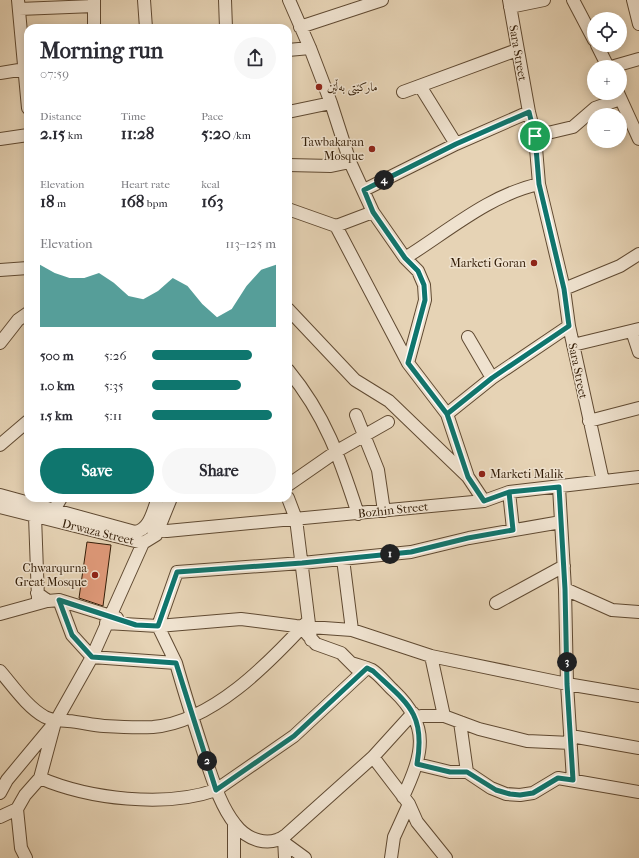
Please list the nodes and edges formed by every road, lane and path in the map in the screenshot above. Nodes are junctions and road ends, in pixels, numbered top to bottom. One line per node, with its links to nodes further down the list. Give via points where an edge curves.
1 (144, 0): 12 (street)
2 (225, 0): 13 (street)
3 (289, 0): 15 (street)
4 (382, 0): 15 (street)
5 (544, 0): 9 (street)
6 (573, 0): 16 (street)
7 (633, 0): 14 (street)
8 (94, 3): 10 (street); 11 (street)
9 (509, 4): 19 (street, Sara Street)
10 (18, 5): 20 (street)
11 (94, 24)
12 (146, 24)
13 (226, 24)
14 (639, 24)
15 (300, 27): 17 (street)
16 (587, 27)
17 (310, 48): 18 (street); 29 (street)
18 (292, 50)
19 (517, 50): 25 (street); 31 (street, Sara Street)
20 (24, 56)
21 (639, 59): 22 (street)
22 (627, 62)
23 (24, 64): 24 (street)
24 (0, 73)
25 (420, 86): 26 (street); 36 (street)
26 (403, 92)
27 (611, 100): 33 (street, via 595,108 572,128)
28 (621, 100): 35 (street)
29 (331, 103): 30 (street); 37 (street)
30 (292, 111)
31 (529, 112): 33 (street, Sara Street); 36 (street)
32 (24, 136): 34 (street)
33 (535, 136): 39 (street, Sara Street)
34 (0, 139)
35 (639, 139)
36 (456, 144): 40 (street)
37 (350, 162): 38 (street, via 331,166); 40 (street)
38 (292, 165)
39 (539, 184): 45 (street, via 512,191); 50 (street, Sara Street)
40 (364, 190): 42 (street)
41 (292, 210): 43 (street)
42 (373, 212): 43 (street); 45 (street)
43 (336, 226): 59 (street)
44 (639, 254): 47 (street)
45 (405, 258): 59 (street, via 418,271 424,285 425,300)
46 (639, 262): 47 (street)
47 (620, 266): 50 (street)
48 (24, 268): 49 (street)
49 (0, 270)
50 (564, 289): 53 (street, Sara Street)
51 (292, 313): 71 (street, via 355,380 389,401)
52 (24, 316): 56 (street, via 18,320)
53 (569, 326): 57 (street, Sara Street); 61 (street)
54 (636, 330): 57 (street); 58 (street)
55 (468, 337): 61 (street)
56 (0, 343)
57 (573, 345): 65 (street, Sara Street)
58 (639, 352)
59 (408, 363): 63 (street)
60 (292, 375): 70 (street, via 312,402)
61 (492, 378): 63 (street)
62 (639, 408): 65 (street)
63 (447, 414): 71 (street)
64 (356, 415): 68 (street)
65 (589, 421): 73 (street, Sara Street)
66 (388, 422): 68 (street)
67 (24, 424): 69 (street)
68 (365, 435): 70 (street); 87 (street, via 378,470)
69 (0, 445)
70 (337, 451): 74 (street); 88 (street)
71 (468, 477): 78 (street)
72 (639, 477): 73 (street, Bozhin Street)
73 (603, 481): 75 (street, Bozhin Street)
74 (292, 482)
75 (559, 487): 76 (street, Bozhin Street); 91 (street)
76 (509, 492): 78 (street, Bozhin Street); 94 (street)
77 (0, 495): 79 (street, Drwaza Street)
78 (484, 501): 87 (street, Bozhin Street)
79 (24, 502)
80 (25, 502): 86 (street, Drwaza Street)
81 (59, 502): 86 (street)
82 (156, 502): 92 (street, Drwaza Street)
83 (169, 502): 93 (street, Drwaza Street)
84 (290, 502): 90 (street)
85 (0, 507): 89 (street, Drwaza Street)
86 (54, 510): 92 (street, Drwaza Street, via 131,531 140,531)
87 (384, 511): 88 (street, Bozhin Street)
88 (358, 514): 90 (street, Bozhin Street)
89 (35, 516): 95 (street, Drwaza Street); 100 (street)
90 (296, 519): 93 (street, Bozhin Street); 97 (street)
91 (561, 522): 94 (street); 98 (street)
92 (147, 526): 93 (street, Bozhin Street)
93 (158, 530): 95 (street, Drwaza Street, via 153,538)
94 (513, 530): 96 (street, via 411,552)
95 (143, 543): 105 (street)
96 (343, 559): 97 (street); 109 (street)
97 (302, 563): 107 (street); 108 (street, via 177,572)
98 (564, 566): 99 (street); 101 (street)
99 (565, 589): 103 (street, via 612,610); 115 (street)
100 (45, 599): 102 (street); 104 (street); 106 (street)
101 (496, 604)
102 (76, 605): 105 (street); 106 (street)
103 (639, 612)
104 (0, 614)
105 (108, 619): 108 (street, via 136,625); 111 (street)
106 (67, 622): 111 (street, via 72,635)
107 (307, 624): 108 (street, via 241,619); 109 (street); 114 (street, via 311,640 338,651); 119 (street, via 257,673)
108 (158, 626): 112 (street)
109 (352, 630): 110 (street)
110 (431, 656): 115 (street); 117 (street)
111 (92, 657): 112 (street); 120 (street)
112 (176, 663): 119 (street)
113 (0, 671): 120 (street, via 36,710)
114 (364, 671): 118 (street, via 373,671); 130 (street, via 294,736)
115 (567, 684): 116 (street); 122 (street)
116 (639, 696)
117 (443, 712): 118 (street); 121 (street)
118 (417, 716): 124 (street, via 404,723); 125 (street)
119 (192, 717): 120 (street, via 154,727); 130 (street)
120 (56, 722): 127 (street); 128 (street)
121 (460, 722): 122 (street, via 528,741); 126 (street)
122 (571, 739): 123 (street); 129 (street)
123 (639, 748)
124 (372, 757): 133 (street); 139 (street)
125 (417, 764): 126 (street, via 450,772); 133 (street)
126 (467, 772): 129 (street, via 496,790 515,795 533,793 558,778)
127 (3, 776): 132 (street)
128 (40, 778): 130 (street, via 71,789 114,797 180,798); 134 (street)
129 (573, 780): 131 (street)
130 (216, 790): 137 (street)
131 (639, 792)
132 (0, 793)
133 (406, 800): 136 (street); 138 (street)
134 (17, 809): 135 (street); 140 (street, via 21,848)
135 (0, 817)
136 (418, 822): 138 (street); 145 (street)
137 (234, 823): 139 (street, via 252,838 266,842); 141 (street)
138 (397, 830): 144 (street)
139 (282, 840): 142 (street); 143 (street)
140 (26, 858)
141 (234, 858)
142 (284, 858)
143 (305, 858)
144 (391, 858)
145 (446, 858)

